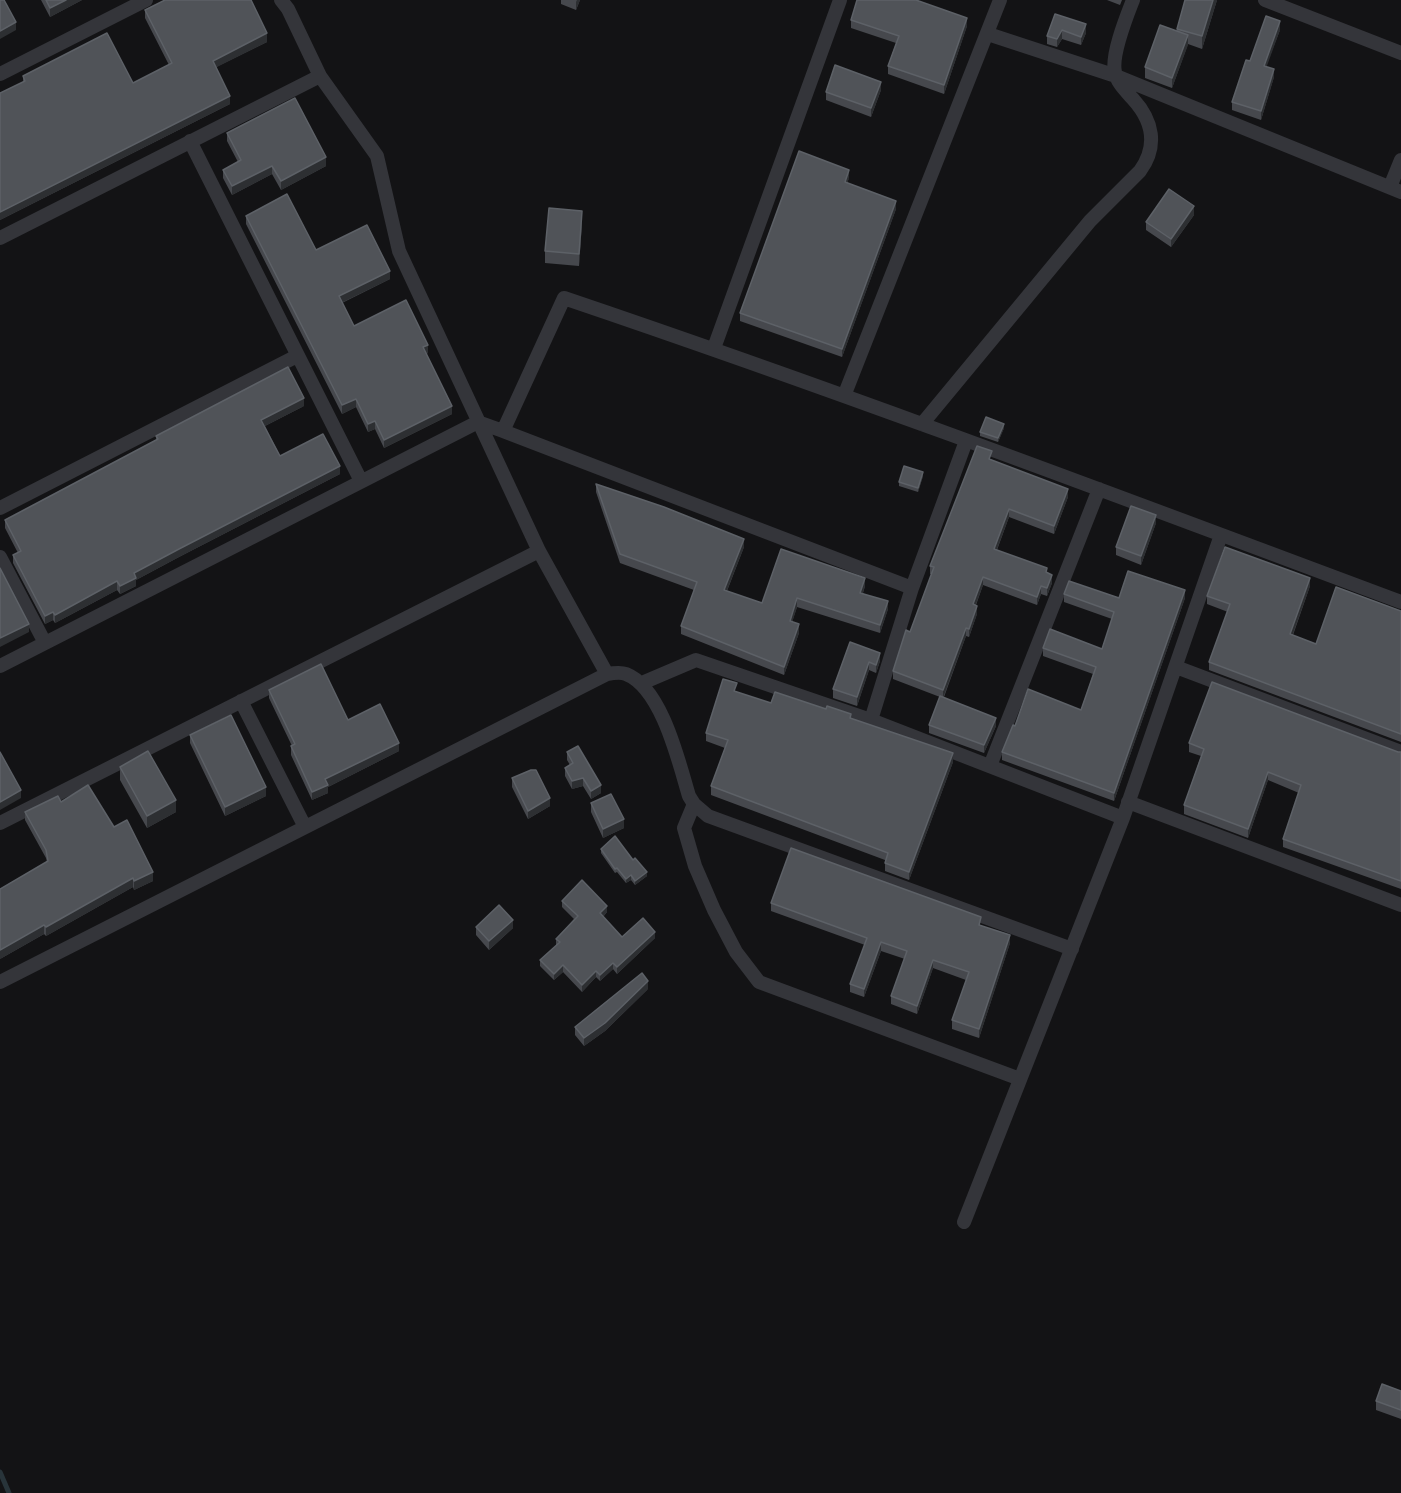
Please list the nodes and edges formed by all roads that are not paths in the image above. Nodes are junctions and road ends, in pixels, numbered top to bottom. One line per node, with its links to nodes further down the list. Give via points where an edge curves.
1 (146, 0): 9 (street)
2 (281, 0): 10 (street)
3 (840, 0): 16 (street)
4 (1000, 0): 7 (street)
5 (1133, 0): 11 (street, via 1114,64)
6 (1264, 0): 8 (street)
7 (987, 34): 11 (street); 18 (street)
8 (1401, 53)
9 (0, 74)
10 (320, 76): 12 (street); 19 (street, via 377,156 399,251)
11 (1116, 76): 14 (street); 20 (street, via 1150,124 1152,144 1146,163 1085,227)
12 (190, 141): 15 (street); 17 (street)
13 (1401, 160): 14 (street)
14 (1395, 190)
15 (0, 238)
16 (714, 348): 18 (street); 21 (street, via 564,298)
17 (297, 356): 23 (street); 25 (street)
18 (844, 396): 20 (street)
19 (478, 422): 21 (street); 23 (street); 27 (street)
20 (922, 424): 22 (street)
21 (503, 431): 29 (street)
22 (966, 441): 24 (street); 29 (street)
23 (361, 481): 31 (street)
24 (1099, 489): 26 (street); 39 (street)
25 (0, 508)
26 (1221, 535): 30 (street); 33 (street)
27 (539, 551): 34 (street); 36 (street)
28 (0, 557): 31 (street)
29 (912, 588): 37 (street)
30 (1401, 602)
31 (45, 643): 32 (street)
32 (0, 666)
33 (1176, 667): 38 (street); 40 (street)
34 (608, 674): 35 (street, via 625,673); 44 (street)
35 (642, 683): 37 (street, via 696,660); 41 (street, via 670,733)
36 (241, 701): 43 (street); 44 (street)
37 (871, 720): 39 (street)
38 (1401, 752)
39 (990, 766): 42 (street)
40 (1128, 802): 42 (street); 45 (street)
41 (694, 804): 46 (street, via 708,816); 48 (street, via 684,828 695,866 736,952 759,982)
42 (1123, 818): 46 (street)
43 (0, 823)
44 (304, 827): 47 (street)
45 (1401, 905)
46 (1072, 949): 48 (street)
47 (0, 982)
48 (1020, 1079): 49 (street)
49 (964, 1222)

